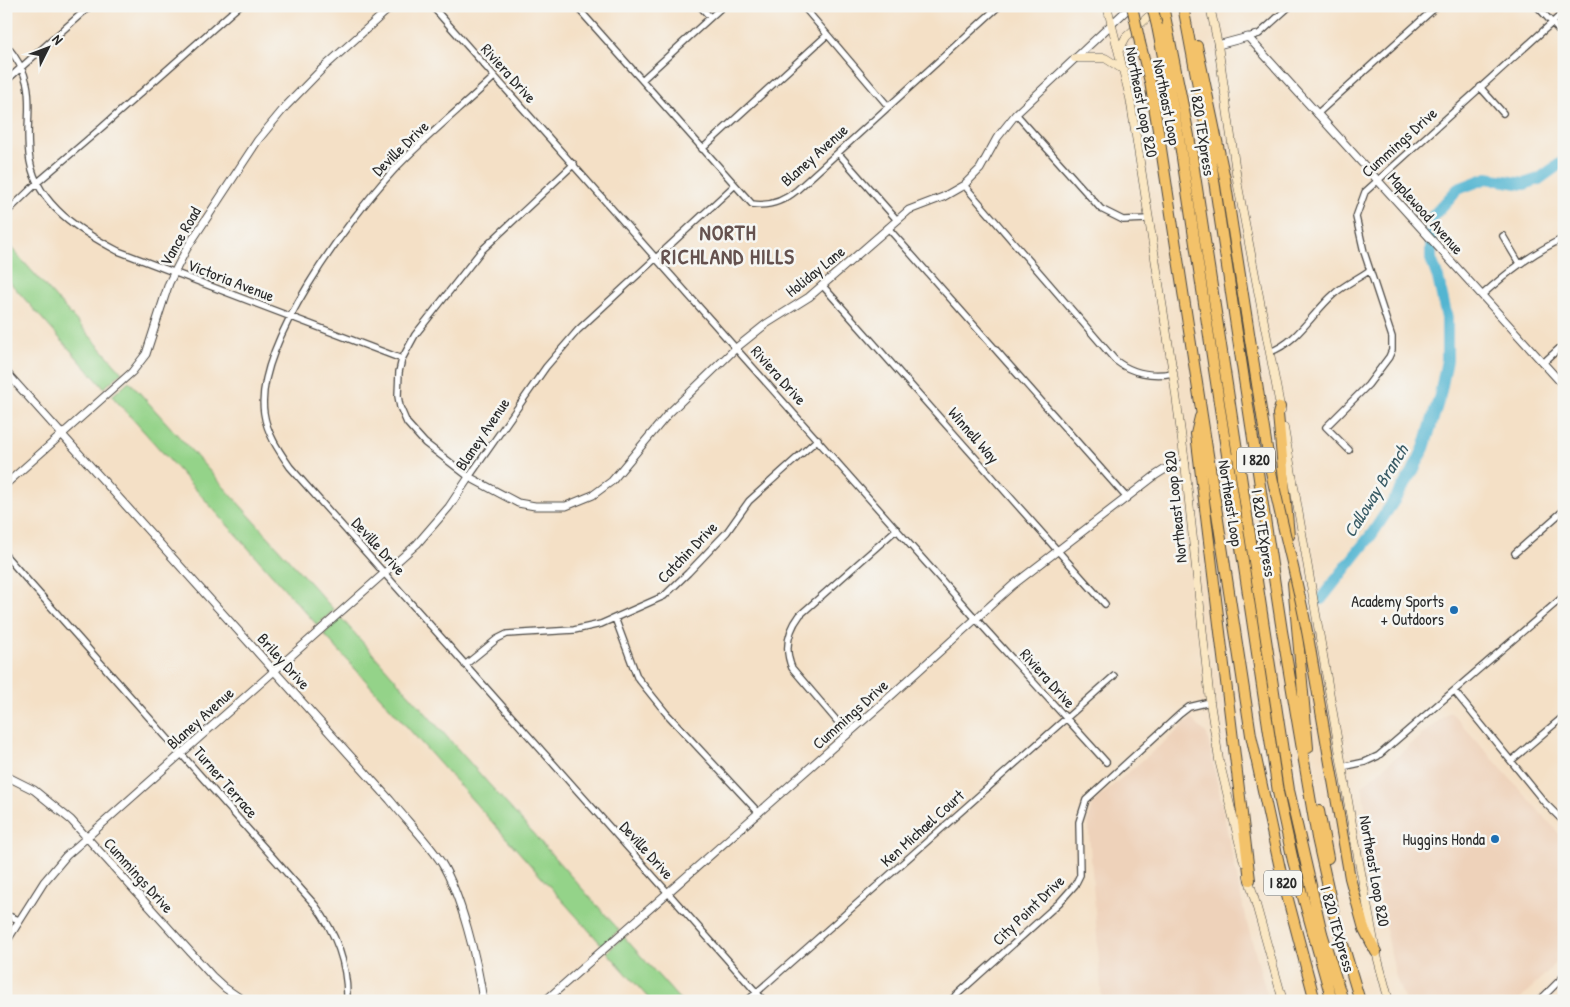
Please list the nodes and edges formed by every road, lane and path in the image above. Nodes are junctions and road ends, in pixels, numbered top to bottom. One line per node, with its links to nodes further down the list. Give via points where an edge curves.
1 (90, 6): 30 (street)
2 (239, 6): 44 (street)
3 (392, 6): 56 (street, Vance Road, via 322,69 272,122 222,191)
4 (432, 6): 32 (street, Riviera Drive)
5 (576, 6): 33 (street)
6 (700, 6): 20 (street)
7 (723, 6): 20 (street)
8 (803, 6): 23 (street)
9 (999, 6): 36 (street, Blaney Avenue)
10 (1107, 6): 22 (main road, Northeast Loop 820)
11 (1132, 6): 22 (street, Holiday Lane); 69 (highway, Northeast Loop / I 820, bridge, via 1159,133)
12 (1152, 6): 121 (highway, I 820 TEXpress, bridge, via 1179,138 1278,792 1293,862)
13 (1162, 6): 28 (main road, via 1126,37); 122 (highway, I 820 TEXpress, via 1189,136 1289,790 1322,933)
14 (1183, 6): 105 (highway, Northeast Loop / I 820, via 1208,144 1283,640 1316,838); 109 (highway, bridge, via 1188,12 1217,133 1269,461 1303,602 1350,878 1364,929)
15 (1210, 6): 27 (main road, Northeast Loop 820)
16 (1290, 6): 25 (street, via 1260,34)
17 (1437, 6): 39 (street)
18 (1537, 6): 21 (street)
19 (1564, 12): 21 (street, Cummings Drive)
20 (710, 17): 33 (street)
21 (1552, 22): 24 (street); 35 (street, Cummings Drive)
22 (1112, 23): 28 (main road, Northeast Loop 820); 29 (street, Holiday Lane)
23 (827, 35): 36 (street); 40 (street)
24 (1564, 36)
25 (1248, 37): 27 (street); 39 (street, Maplewood Avenue)
26 (6, 45): 30 (street, Victoria Avenue)
27 (1218, 45): 62 (main road, Northeast Loop 820, via 1238,186)
28 (1119, 50): 31 (main road, Northeast Loop 820)
29 (1075, 58): 31 (main road, via 1105,58); 38 (street, Holiday Lane)
30 (22, 67): 34 (street); 44 (street, Victoria Avenue, via 29,83 30,158)
31 (1124, 70): 48 (main road, Northeast Loop 820)
32 (493, 78): 42 (street, Riviera Drive); 59 (street, Deville Drive, via 394,170 377,190 322,262)
33 (642, 80): 40 (street)
34 (6, 81)
35 (1480, 87): 37 (street); 43 (street, Cummings Drive)
36 (888, 106): 41 (street, Blaney Avenue)
37 (1503, 113)
38 (1016, 114): 45 (street, Holiday Lane, via 990,149 980,169); 48 (street, via 1101,209 1123,220)
39 (1317, 114): 43 (street, Maplewood Avenue)
40 (702, 149): 46 (street)
41 (838, 153): 46 (street, Blaney Avenue, via 784,200 763,206 752,204); 49 (street)
42 (574, 164): 53 (street, Riviera Drive); 63 (street, via 481,251 415,335)
43 (1378, 180): 55 (street, Cummings Drive, via 1365,192 1356,217); 58 (street, Maplewood Avenue)
44 (38, 182): 47 (street); 56 (street, Victoria Avenue, via 59,211 84,233 118,251)
45 (964, 185): 49 (street, Holiday Lane, via 915,207); 66 (street, via 1115,360 1130,370 1143,373)
46 (735, 186): 53 (street, Blaney Avenue)
47 (6, 213)
48 (1148, 219): 66 (main road, Northeast Loop 820)
49 (897, 220): 50 (street, Holiday Lane)
50 (888, 228): 57 (street, Holiday Lane); 76 (street)
51 (1503, 236): 54 (street)
52 (1564, 238): 54 (street)
53 (656, 259): 61 (street, Riviera Drive); 74 (street, Blaney Avenue, via 588,319 559,352)
54 (1519, 263): 58 (street)
55 (1370, 270): 62 (street, via 1334,294 1297,334); 72 (street, Cummings Drive, via 1392,337 1392,350 1368,385 1326,427)
56 (174, 273): 59 (street, Victoria Avenue); 70 (street, Vance Road, via 140,363)
57 (822, 285): 61 (street, Holiday Lane); 79 (street, Winnell Way)
58 (1482, 295): 64 (street, Maplewood Avenue)
59 (290, 317): 63 (street, Victoria Avenue); 82 (street, Deville Drive, via 267,382 264,399 267,425 290,467)
60 (1564, 344): 64 (street)
61 (736, 348): 71 (street, Riviera Drive); 74 (street, Holiday Lane, via 668,414 612,482 593,495 566,506 535,506 518,503)
62 (1270, 352): 68 (main road, Northeast Loop 820)
63 (402, 359): 74 (street, via 398,396 403,415 425,442)
64 (1543, 363): 67 (street, Maplewood Avenue)
65 (6, 372): 70 (street, Briley Drive)
66 (1172, 373): 73 (main road, Northeast Loop 820)
67 (1564, 386)
68 (1280, 407): 98 (main road, Northeast Loop 820); 105 (highway, via 1278,414 1308,758 1336,901)
69 (1201, 414): 103 (highway, via 1196,434); 120 (highway, Northeast Loop / I 820, via 1252,743 1285,892)
70 (63, 434): 75 (street, Vance Road); 88 (street, Briley Drive)
71 (818, 439): 78 (street, Riviera Drive); 85 (street, Catchin Drive, via 749,501 727,532 664,596)
72 (1349, 450)
73 (1185, 464): 76 (street, Cummings Drive, via 1167,468); 91 (main road, Northeast Loop 820)
74 (469, 477): 82 (street, Blaney Avenue, via 432,527)
75 (6, 484)
76 (1127, 498): 79 (street, Cummings Drive)
77 (1564, 510): 80 (street)
78 (897, 529): 86 (street, Riviera Drive); 94 (street, via 800,615 787,644 792,668)
79 (1059, 552): 84 (street, Winnell Way); 86 (street, Cummings Drive, via 1032,570)
80 (1515, 553)
81 (6, 556): 95 (street, Turner Terrace)
82 (384, 572): 87 (street, Deville Drive); 88 (street, Blaney Avenue)
83 (1564, 596): 90 (street)
84 (1105, 604)
85 (614, 618): 87 (street, Catchin Drive, via 574,630 507,634); 100 (street, via 637,677)
86 (976, 619): 93 (street, Riviera Drive); 94 (street, Cummings Drive)
87 (465, 665): 104 (street, Deville Drive)
88 (274, 670): 95 (street, Blaney Avenue); 114 (street, Briley Drive, via 390,800 442,864 471,942)
89 (1114, 676): 93 (street, Ken Michael Court)
90 (1456, 692): 96 (street); 98 (street, via 1378,756)
91 (1210, 702): 103 (main road, Northeast Loop 820, via 1231,816); 118 (street, City Point Drive, via 1185,710 1091,793 1080,814 1080,868 1075,886)
92 (1564, 716): 96 (street)
93 (1066, 718): 97 (street, Riviera Drive); 111 (street, Ken Michael Court)
94 (848, 734): 100 (street, Cummings Drive)
95 (182, 752): 102 (street, Blaney Avenue); 113 (street, Turner Terrace, via 326,920 337,941 343,963)
96 (1511, 761): 101 (street)
97 (1106, 762)
98 (1342, 767): 109 (main road, Northeast Loop 820)
99 (6, 776): 102 (street, Cummings Drive, via 34,790)
100 (759, 813): 104 (street, Cummings Drive)
101 (1564, 822)
102 (88, 837): 107 (street, Blaney Avenue, via 44,882); 112 (street, Cummings Drive, via 212,976)
103 (1250, 880): 119 (main road, Northeast Loop 820)
104 (668, 894): 111 (street, Deville Drive); 115 (street, Cummings Drive)
105 (1334, 914): 123 (highway, Northeast Loop / I 820)
106 (6, 915): 107 (street)
107 (19, 920): 108 (street, Blaney Avenue)
108 (6, 942)
109 (1376, 952): 124 (main road, Northeast Loop 820)
110 (1564, 976): 125 (street)
111 (757, 993): 116 (street, Ken Michael Court); 117 (street, Deville Drive)
112 (244, 1001)
113 (348, 1001)
114 (483, 1001)
115 (545, 1001)
116 (747, 1001)
117 (764, 1001)
118 (950, 1001)
119 (1283, 1001)
120 (1315, 1001)
121 (1332, 1001)
122 (1343, 1001)
123 (1360, 1001)
124 (1389, 1001)
125 (1539, 1001)

